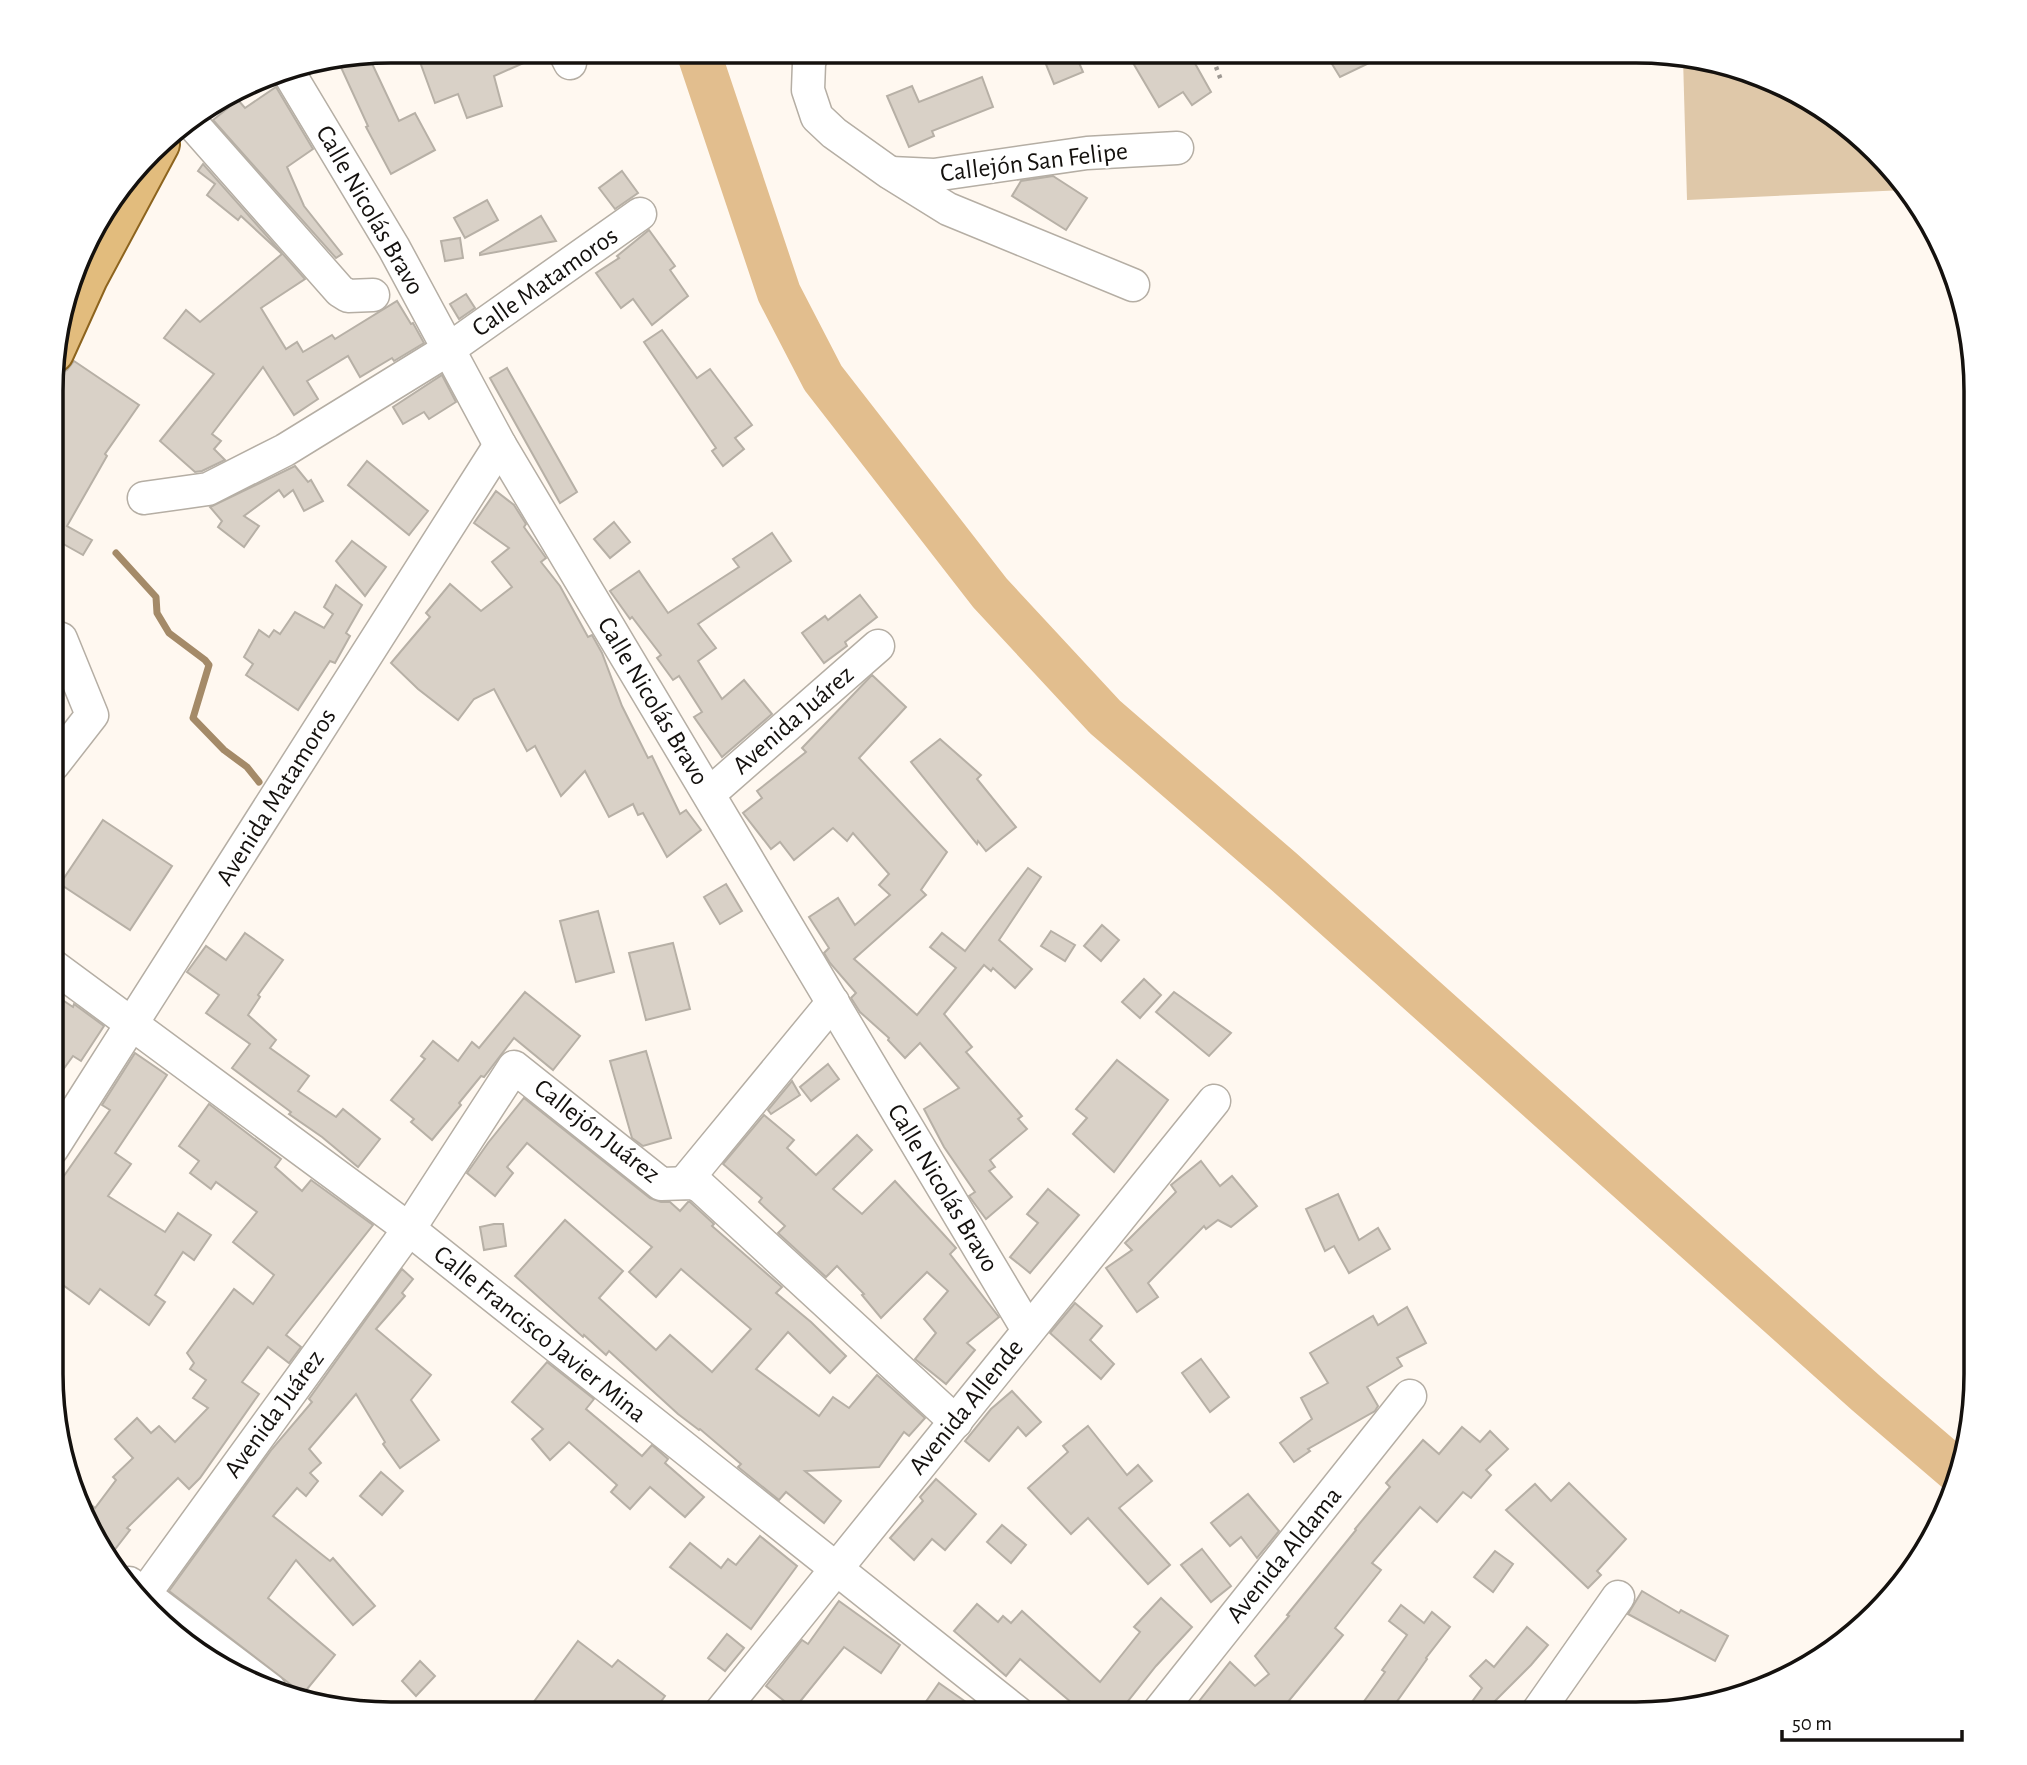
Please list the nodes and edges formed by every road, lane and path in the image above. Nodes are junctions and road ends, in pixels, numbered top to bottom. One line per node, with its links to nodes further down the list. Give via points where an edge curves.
1 (809, 63): 7 (street, via 808,90 817,117)
2 (1215, 63): 4 (path)
3 (292, 78): 13 (street, Calle Nicolás Bravo)
4 (1221, 80)
5 (196, 128): 11 (street, via 340,291 348,296)
6 (1177, 148): 7 (street, Callejón San Felipe, via 1087,153 934,175)
7 (890, 173): 10 (street, via 948,209)
8 (142, 177): 12 (main road)
9 (640, 214): 13 (street, Calle Matamoros)
10 (1133, 285)
11 (373, 295)
12 (73, 312)
13 (449, 349): 14 (street, Calle Nicolás Bravo); 15 (street, Calle Matamoros, via 285,450 208,489)
14 (500, 445): 19 (street, Calle Nicolás Bravo); 22 (street, Avenida Matamoros)
15 (144, 498)
16 (63, 644): 18 (street, via 92,715)
17 (878, 646): 19 (street, Avenida Juárez)
18 (63, 752)
19 (709, 794): 21 (street, Calle Nicolás Bravo)
20 (63, 973): 22 (street, Calle Francisco Javier Mina)
21 (833, 1002): 25 (street, Callejón Juárez); 27 (street, Calle Nicolás Bravo)
22 (133, 1023): 24 (street, Avenida Matamoros); 26 (street, Calle Francisco Javier Mina)
23 (1214, 1101): 27 (street, Avenida Allende)
24 (63, 1132)
25 (684, 1183): 26 (street, Callejón Juárez, via 661,1184 514,1067); 29 (street, via 701,1187)
26 (409, 1229): 30 (street, Calle Francisco Javier Mina); 31 (street, Avenida Juárez)
27 (1028, 1330): 29 (street, Avenida Allende)
28 (1410, 1396): 37 (street, Avenida Aldama)
29 (956, 1422): 30 (street, Avenida Allende)
30 (836, 1569): 35 (street, Avenida Allende); 36 (street, Calle Francisco Javier Mina)
31 (141, 1586)
32 (1618, 1597): 38 (street)
33 (170, 1616): 34 (street)
34 (224, 1656)
35 (729, 1702)
36 (1004, 1702)
37 (1167, 1702)
38 (1544, 1702)

